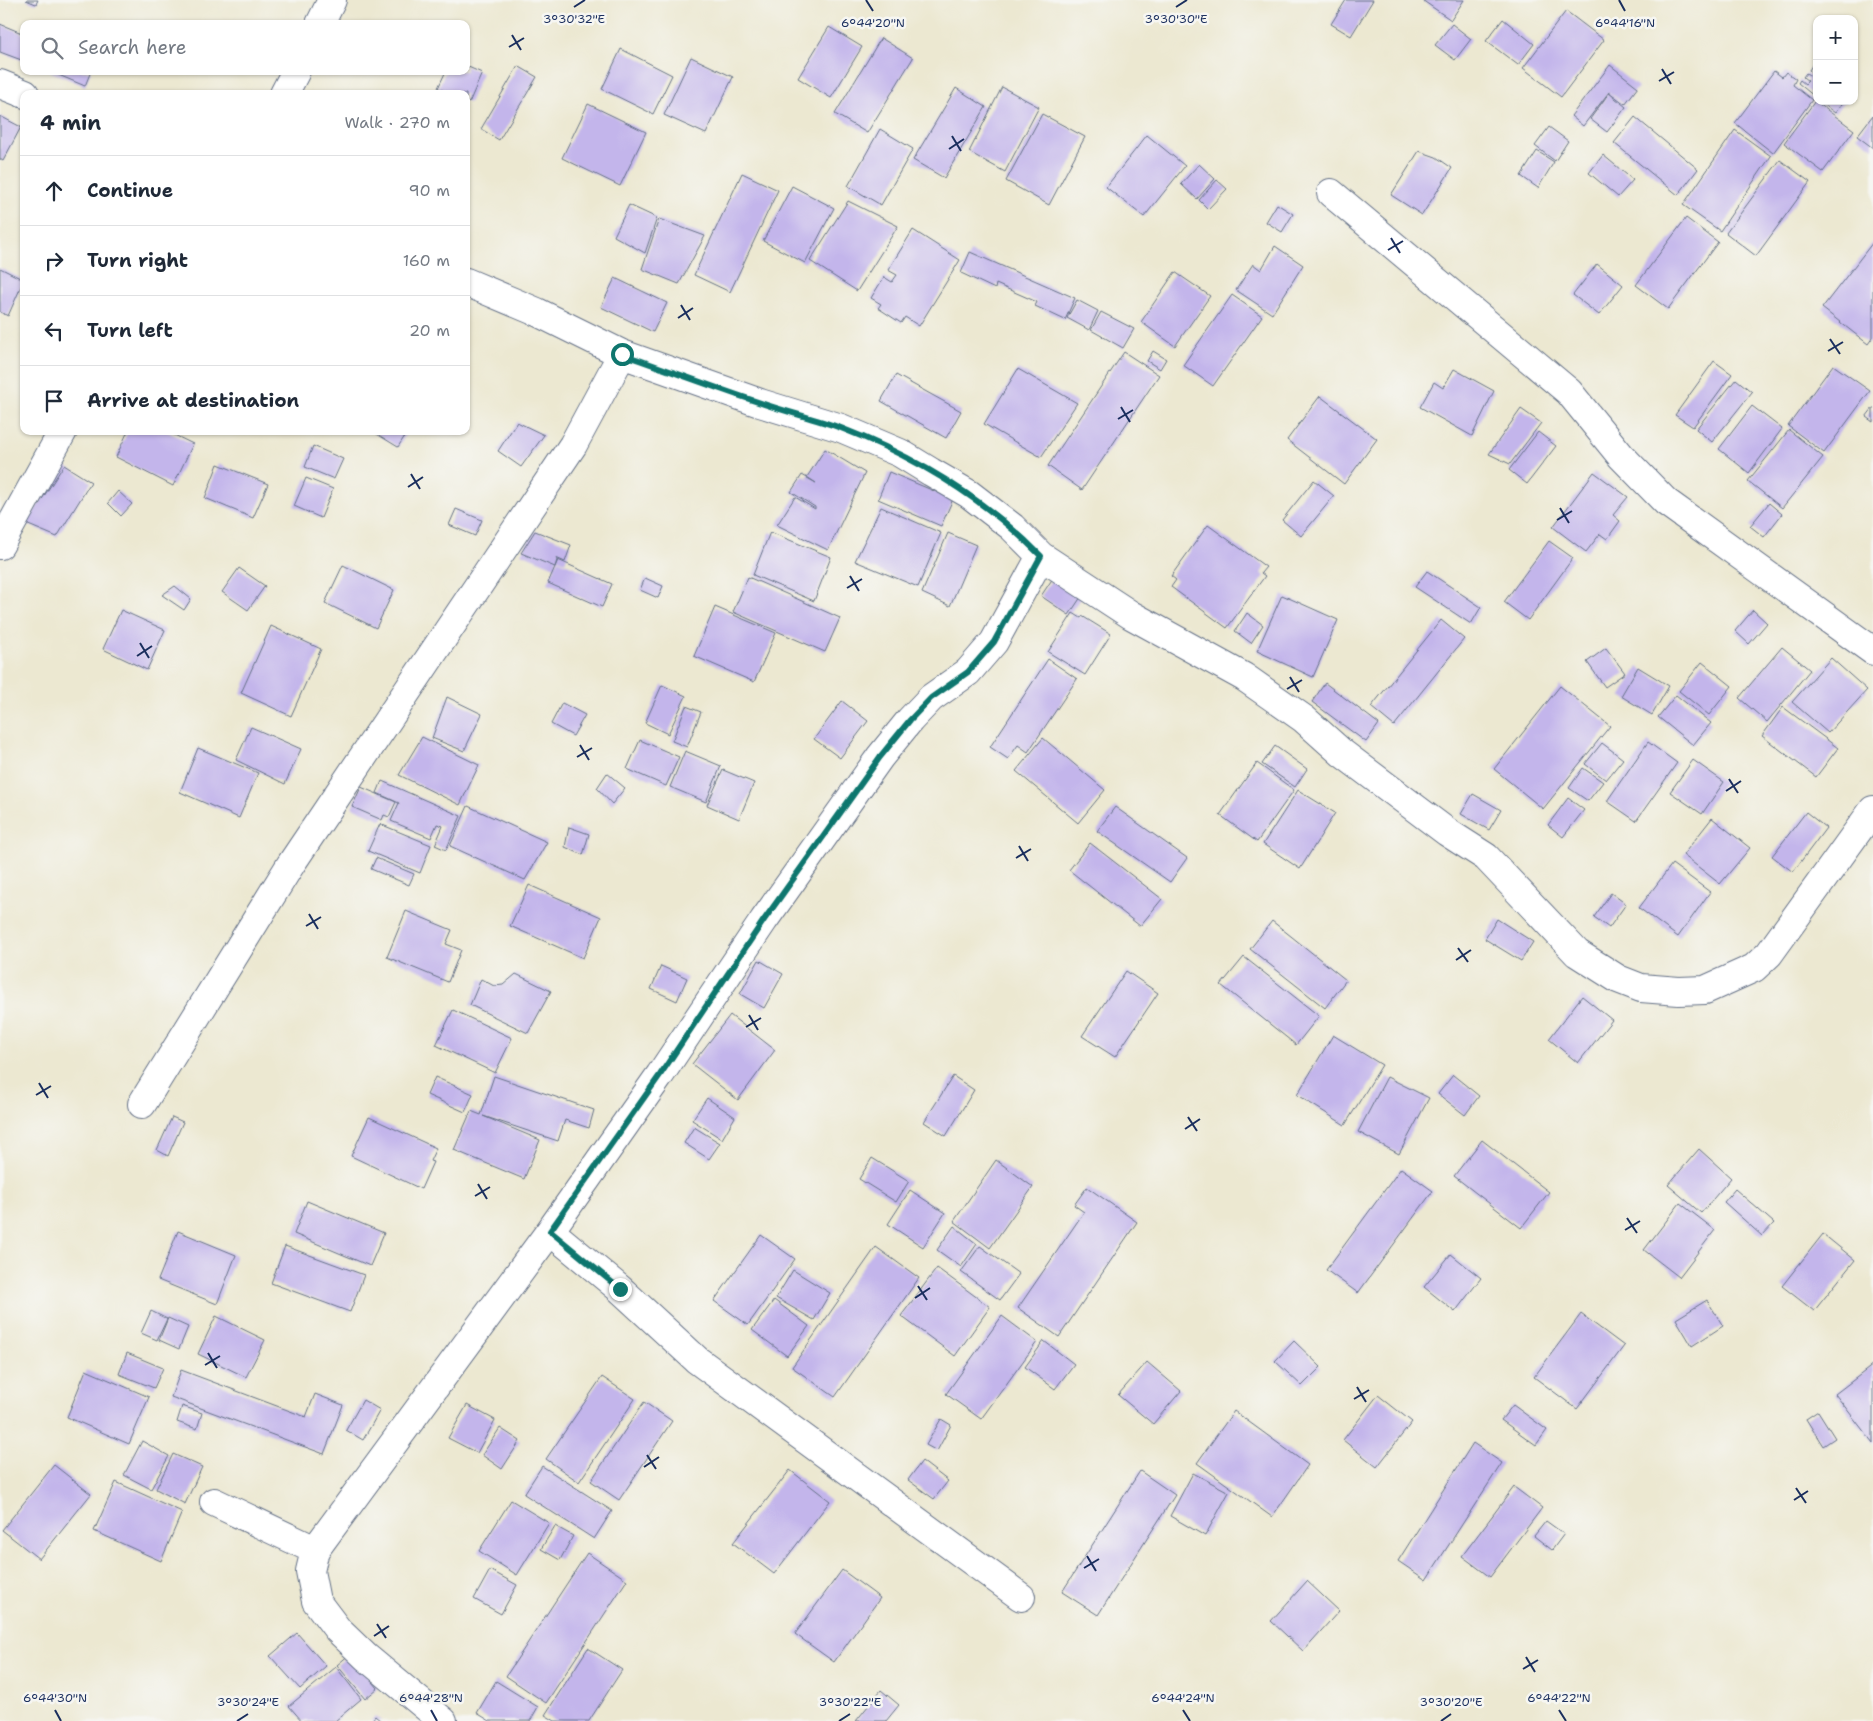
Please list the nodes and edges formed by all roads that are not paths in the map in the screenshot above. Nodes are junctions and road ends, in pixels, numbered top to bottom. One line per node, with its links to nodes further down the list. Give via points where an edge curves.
1 (332, 0): 2 (street)
2 (322, 20)
3 (294, 75): 5 (street)
4 (0, 84): 6 (street)
5 (286, 90)
6 (20, 92)
7 (1331, 194): 13 (street, via 1569,392 1621,456 1666,502)
8 (470, 284): 9 (street)
9 (622, 354): 12 (street, via 841,428 900,454 969,494 1012,527); 15 (street, via 573,445 291,864)
10 (61, 435): 11 (street)
11 (0, 546)
12 (1041, 556): 14 (street, via 1131,615 1244,677 1304,719 1342,753 1447,832 1486,857 1577,953 1618,979 1641,988 1705,990 1754,968 1769,954); 16 (street, via 994,642 968,672 931,698 880,757)
13 (1873, 651)
14 (1873, 810)
15 (142, 1104)
16 (550, 1231): 18 (street); 19 (street, via 620,1289 697,1360)
17 (214, 1502): 18 (street)
18 (315, 1550): 20 (street, via 310,1571 316,1601 338,1630 366,1657)
19 (1021, 1597)
20 (443, 1721)

